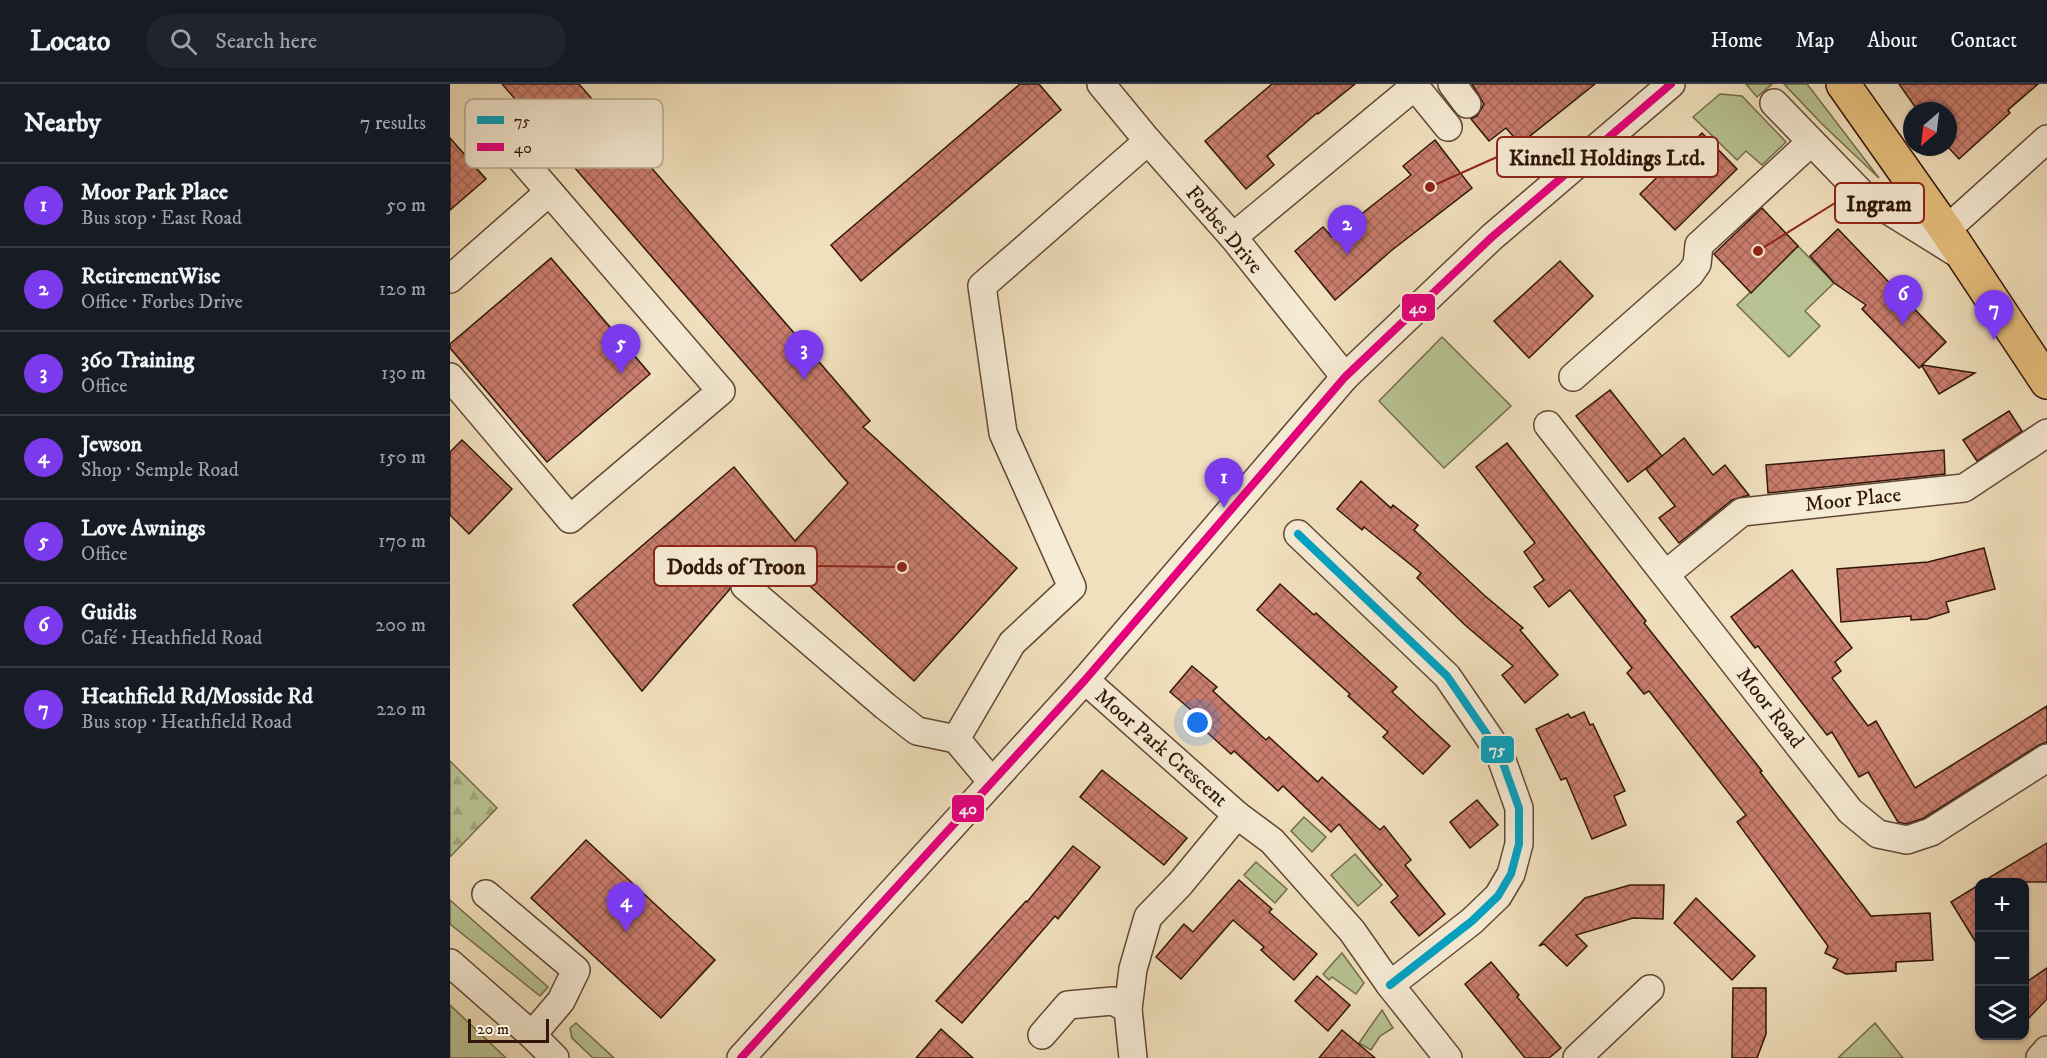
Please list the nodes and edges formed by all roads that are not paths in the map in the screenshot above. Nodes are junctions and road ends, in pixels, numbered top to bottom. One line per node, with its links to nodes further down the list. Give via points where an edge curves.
1 (1101, 84): 8 (street, Forbes Drive)
2 (1671, 84): 17 (street, via 1492,237)
3 (1843, 84): 12 (main road)
4 (1414, 85): 6 (street); 13 (street)
5 (1774, 103): 9 (street)
6 (1448, 127)
7 (2047, 139): 12 (street)
8 (1148, 141): 13 (street, Forbes Drive); 26 (street, via 982,286 1003,433 1072,587 1012,643)
9 (1811, 141): 14 (street, via 1863,194); 16 (street, via 1699,245 1697,264 1690,274)
10 (528, 168): 11 (street)
11 (549, 192): 15 (street); 19 (street, via 721,391 570,519)
12 (1946, 230): 14 (main road)
13 (1233, 237): 17 (street, Forbes Drive)
14 (1964, 257): 18 (main road)
15 (450, 279)
16 (1573, 377)
17 (1345, 378): 25 (street)
18 (2047, 382)
19 (456, 396)
20 (1548, 425): 23 (street, Moor Road)
21 (2047, 433): 23 (street, Moor Place, via 1964,488 1742,512)
22 (1298, 534): 32 (street, via 1447,676 1499,752 1519,808 1519,844 1511,874 1498,896)
23 (1666, 574): 27 (street, Moor Road, via 1850,811 1878,834 1907,840 1931,832)
24 (746, 586): 26 (street, via 917,731)
25 (1085, 680): 28 (street); 29 (street, Moor Park Crescent)
26 (956, 739): 28 (street)
27 (2047, 758)
28 (992, 782): 39 (street)
29 (1237, 815): 32 (street, Moor Park Crescent, via 1272,841 1300,871 1352,931); 34 (street, Moor Park Crescent, via 1148,917 1133,969)
30 (486, 894): 35 (street, via 576,970 561,1001)
31 (450, 963): 35 (street)
32 (1390, 985): 41 (street, Moor Park Crescent)
33 (1650, 989): 42 (street)
34 (1128, 1009): 36 (street, via 1113,1001 1068,1005); 40 (street, Moor Park Crescent)
35 (532, 1035): 38 (street)
36 (1042, 1035)
37 (2047, 1050): 43 (street)
38 (555, 1058)
39 (741, 1058)
40 (1133, 1058)
41 (1448, 1058)
42 (1577, 1058)
43 (2040, 1058)

